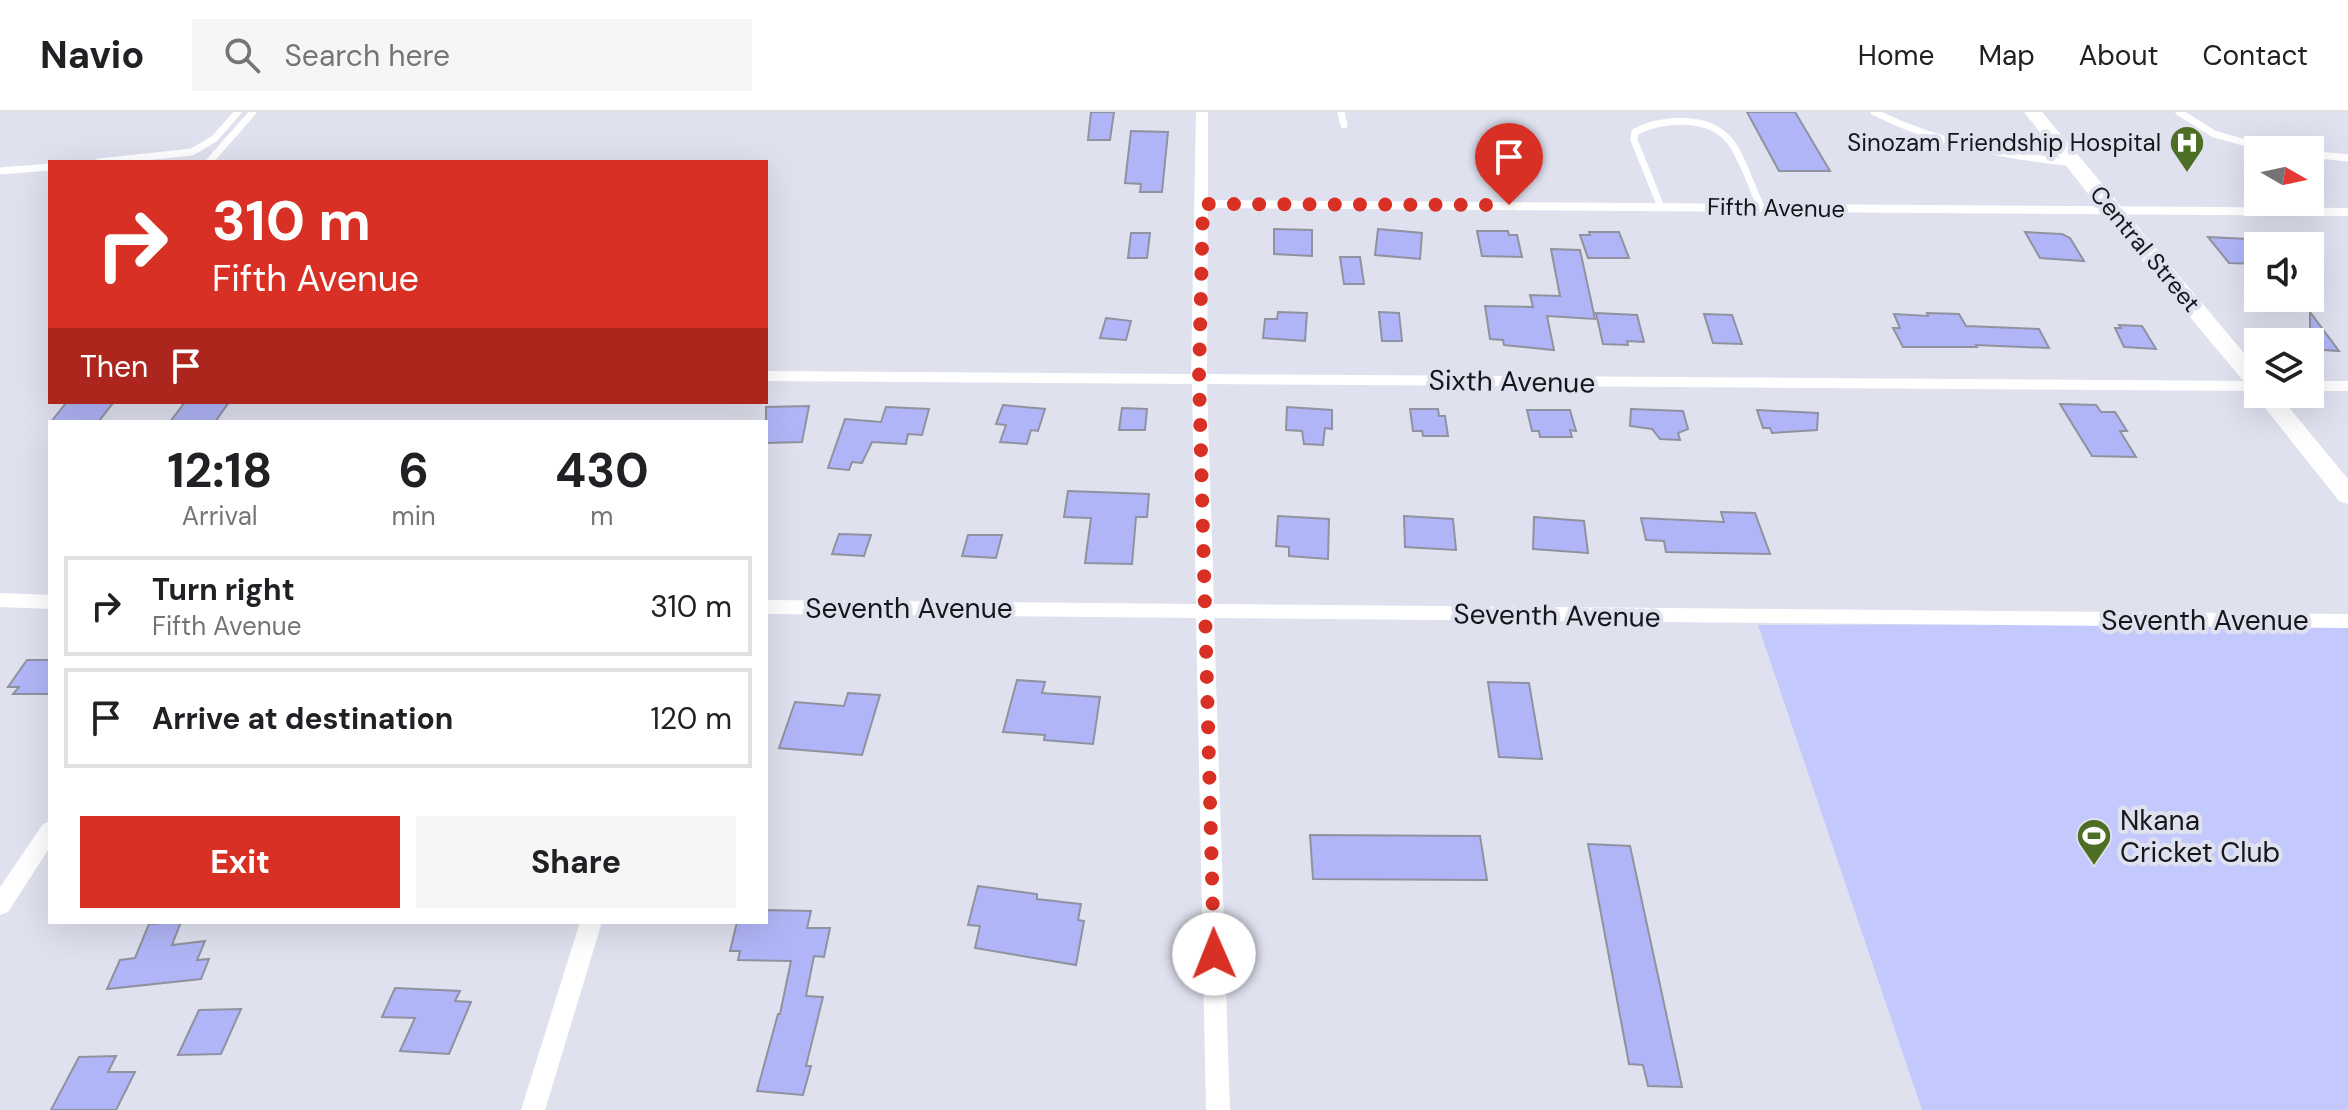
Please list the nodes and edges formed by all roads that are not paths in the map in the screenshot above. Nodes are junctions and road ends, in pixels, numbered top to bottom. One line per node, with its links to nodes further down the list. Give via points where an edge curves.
1 (238, 112): 12 (lane, via 214,139 192,152)
2 (253, 112): 13 (lane)
3 (1202, 112): 17 (street)
4 (1341, 112): 8 (lane)
5 (1874, 112): 14 (lane, via 1952,144)
6 (2033, 112): 14 (main road, Central Street)
7 (2179, 112): 9 (lane, via 2214,134)
8 (1344, 125)
9 (2244, 142)
10 (2324, 155): 11 (lane)
11 (2348, 158)
12 (118, 160)
13 (211, 160)
14 (2073, 163): 20 (main road, Central Street)
15 (48, 167): 16 (lane)
16 (0, 171)
17 (1203, 204): 18 (street, Fifth Avenue); 24 (street)
18 (1661, 207): 19 (street, Fifth Avenue); 19 (lane, via 1634,140 1635,132 1644,127 1671,122 1699,124 1729,140)
19 (1761, 207): 20 (street, Fifth Avenue)
20 (2111, 210): 21 (street, Fifth Avenue); 22 (main road, Central Street)
21 (2348, 212)
22 (2244, 368)
23 (768, 376): 24 (street, Sixth Avenue)
24 (1199, 377): 25 (street, Sixth Avenue); 33 (street)
25 (2244, 385)
26 (2324, 386): 27 (street)
27 (2348, 386)
28 (2277, 408): 29 (main road)
29 (2348, 495)
30 (0, 600): 31 (street)
31 (48, 602)
32 (768, 607): 33 (street, Seventh Avenue)
33 (1205, 611): 34 (street, Seventh Avenue); 39 (street)
34 (2348, 621)
35 (48, 833): 36 (street)
36 (0, 905)
37 (590, 924): 38 (street)
38 (533, 1110)
39 (1218, 1110)

